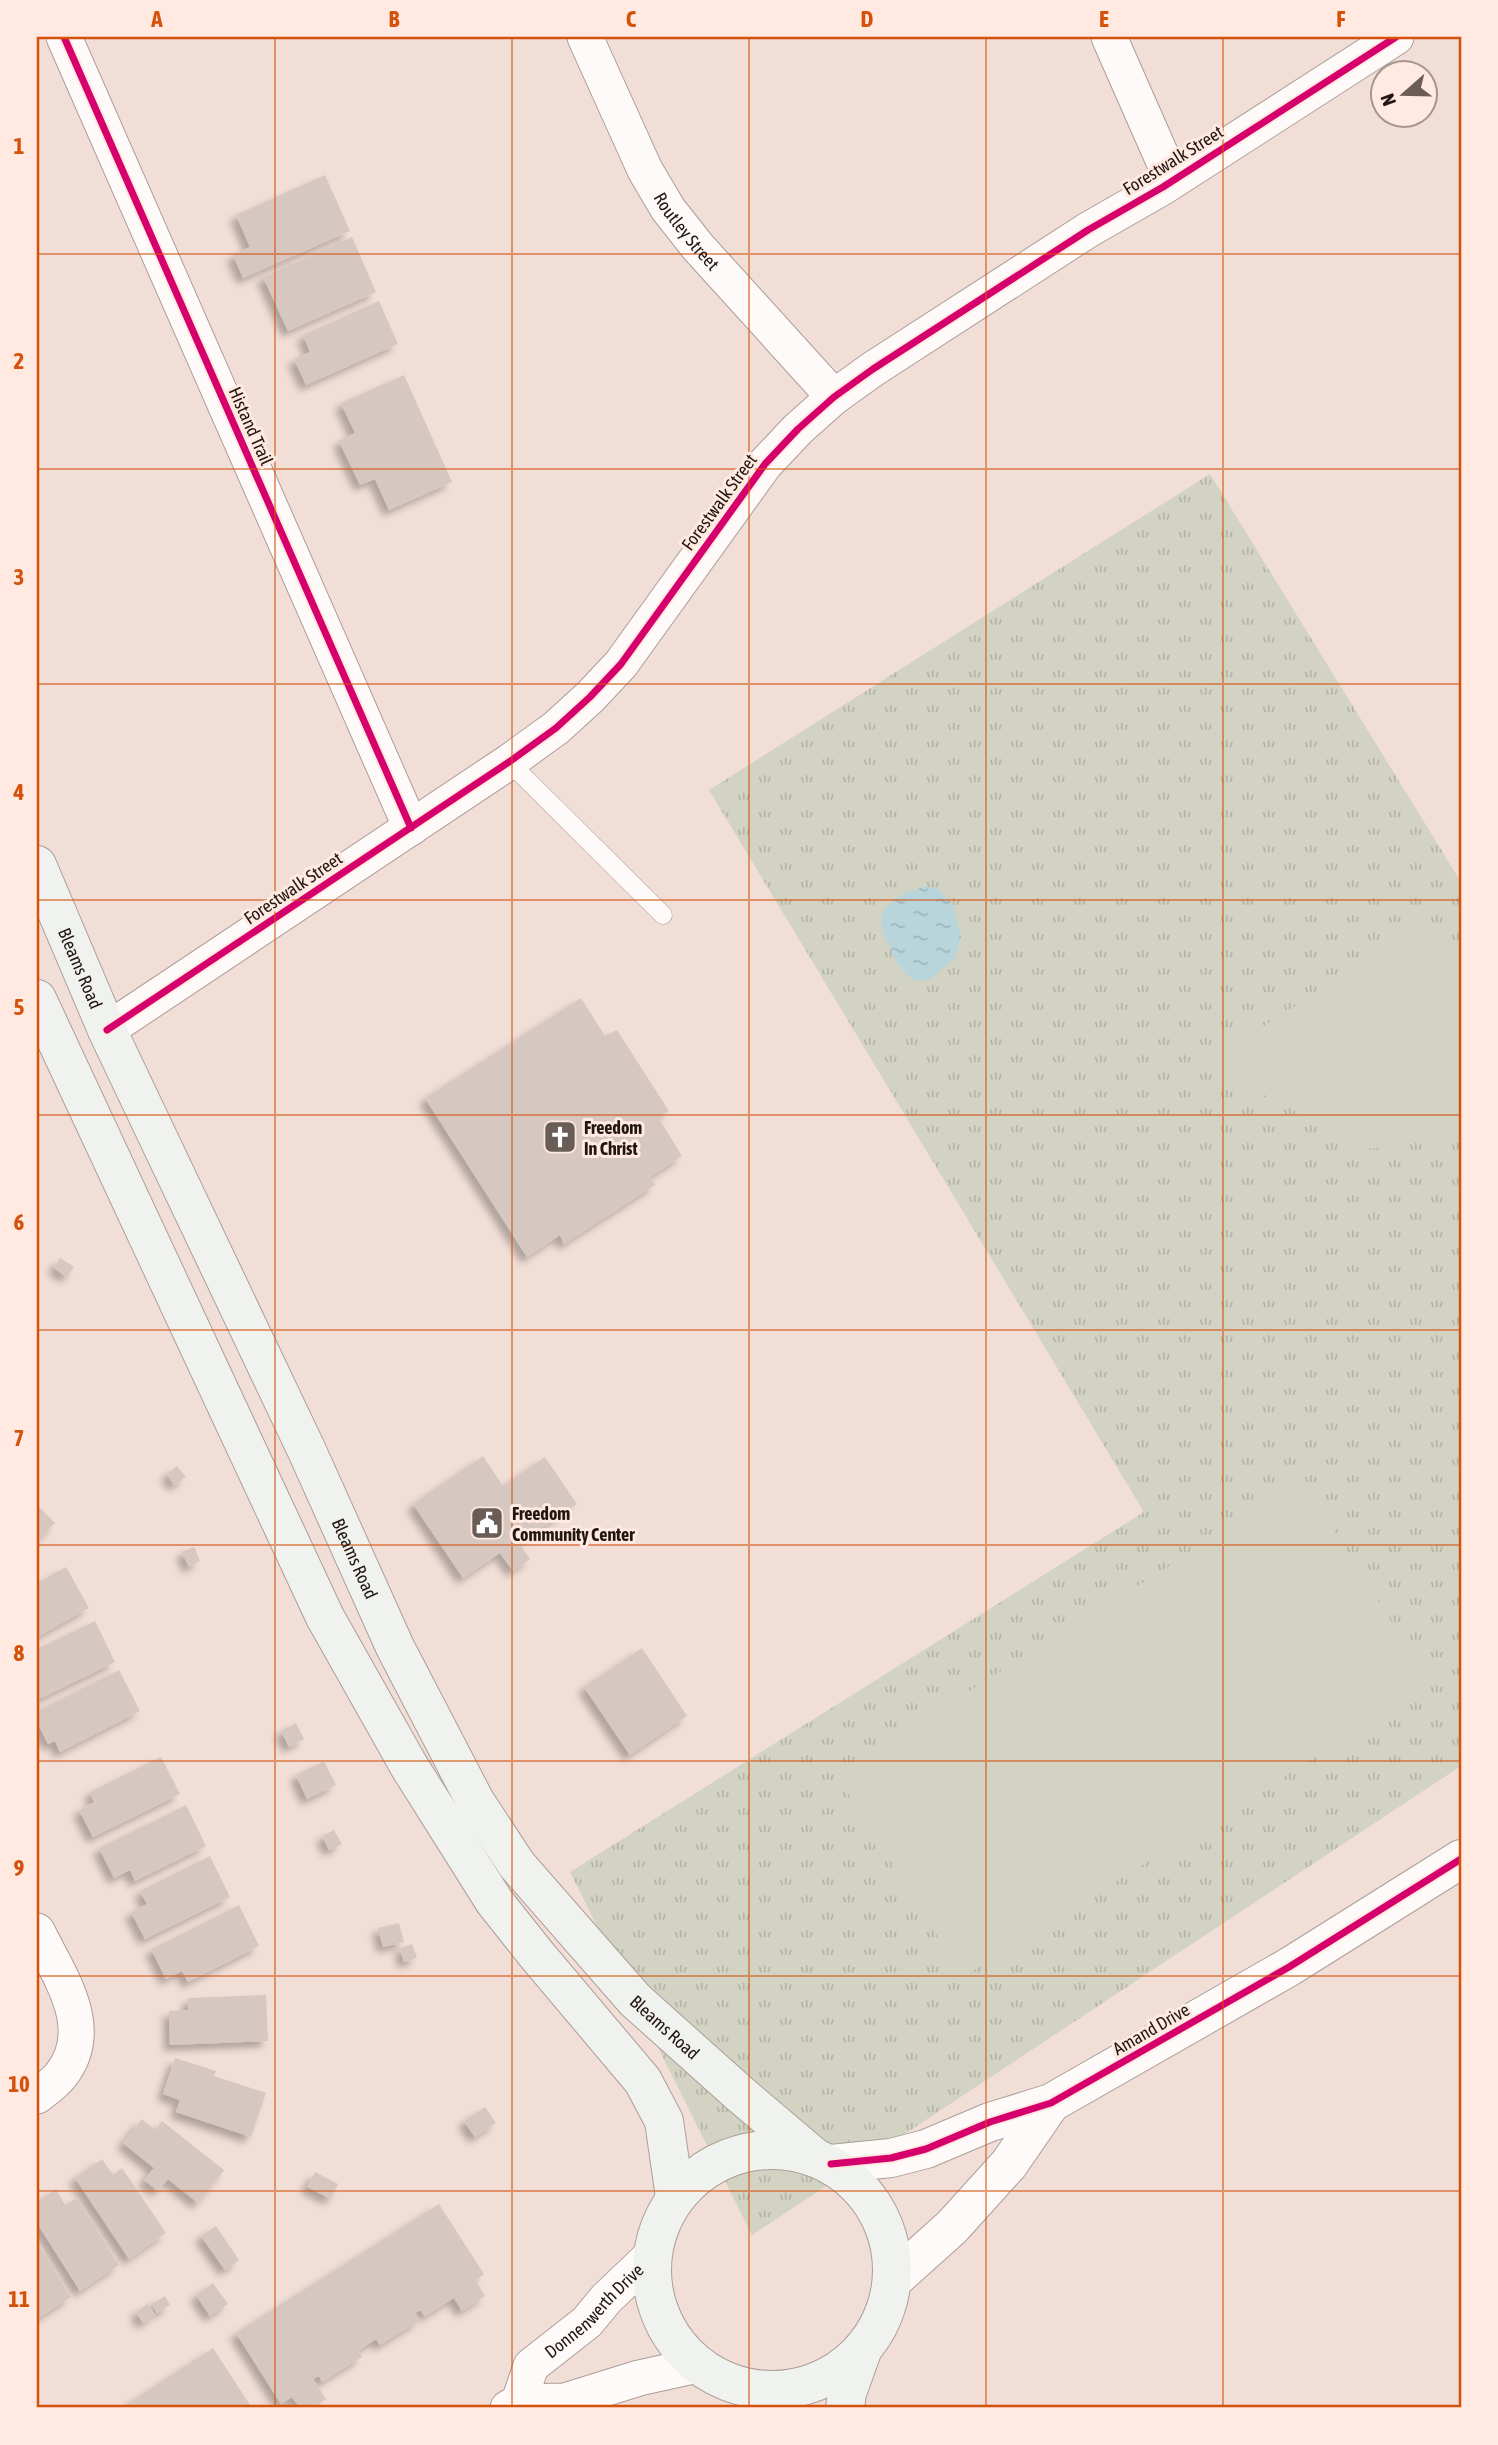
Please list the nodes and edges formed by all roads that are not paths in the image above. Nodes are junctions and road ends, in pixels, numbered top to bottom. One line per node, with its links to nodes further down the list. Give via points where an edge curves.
1 (64, 37): 8 (street, Histand Trail)
2 (585, 37): 6 (street, Routley Street, via 645,170 668,209)
3 (1109, 37): 5 (street)
4 (1396, 37): 5 (street, Forestwalk Street)
5 (1172, 180): 6 (street, Forestwalk Street)
6 (834, 397): 7 (street, Forestwalk Street, via 765,464 621,664 556,728)
7 (509, 762): 8 (street, Forestwalk Street); 10 (lane)
8 (411, 828): 12 (street, Forestwalk Street)
9 (37, 865): 12 (main road, Bleams Road)
10 (663, 915)
11 (37, 999): 18 (main road, via 325,1617 409,1766 494,1901 643,2081 664,2121)
12 (107, 1030): 17 (main road, Bleams Road, via 395,1647 475,1801 517,1865 635,2000)
13 (1461, 1859): 16 (street, Amand Drive, via 1289,1968)
14 (37, 1931): 15 (street, via 74,2006 78,2028 75,2054 60,2077)
15 (37, 2096)
16 (1051, 2103): 17 (street, Amand Drive, via 891,2158); 20 (street, Amand Drive, via 1009,2164 952,2227)
17 (822, 2160): 18 (main road, via 775,2148 737,2153 702,2170); 20 (main road, via 858,2185 879,2213 891,2245)
18 (675, 2197): 19 (main road, via 660,2224)
19 (652, 2255): 22 (main road, via 652,2286 660,2316 676,2343); 23 (street, Donnenwerth Drive, via 587,2322 531,2366)
20 (893, 2280): 21 (main road, via 883,2318)
21 (862, 2351): 22 (main road, via 831,2376 794,2389); 24 (main road)
22 (715, 2384): 23 (street, Donnenwerth Drive, via 639,2378 565,2401)
23 (514, 2405)
24 (845, 2408)

